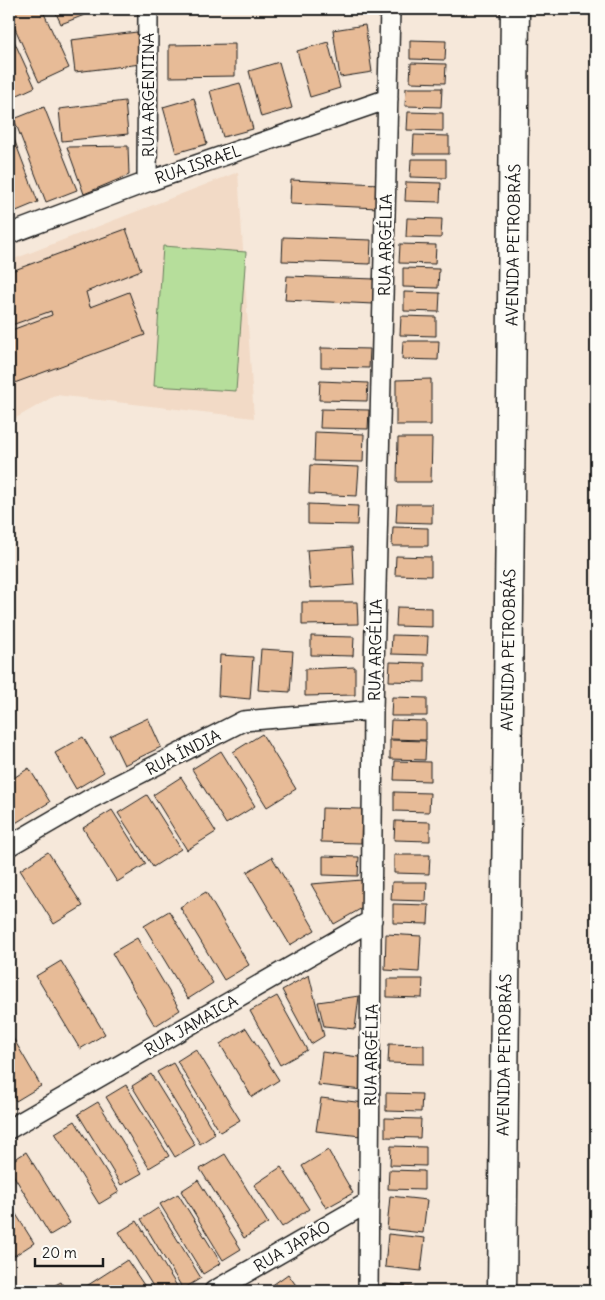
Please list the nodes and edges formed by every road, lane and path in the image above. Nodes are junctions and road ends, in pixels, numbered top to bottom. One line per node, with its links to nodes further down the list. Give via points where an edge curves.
1 (148, 9): 5 (street, RUA ARGENTINA)
2 (390, 9): 4 (street, RUA ARGÉLIA)
3 (515, 9): 14 (main road, AVENIDA PETROBRÁS)
4 (388, 99): 5 (street, RUA ISRAEL); 7 (street, RUA ARGÉLIA)
5 (147, 182): 6 (street, RUA ISRAEL)
6 (9, 234)
7 (373, 710): 8 (street, RUA ÍNDIA, via 243,721 90,799); 9 (street, RUA ARGÉLIA)
8 (9, 846)
9 (372, 920): 10 (street, RUA JAMAICA); 11 (street, RUA ARGÉLIA)
10 (9, 1129)
11 (369, 1202): 12 (street, RUA JAPÃO); 13 (street, RUA ARGÉLIA)
12 (214, 1291)
13 (368, 1291)
14 (502, 1291)

